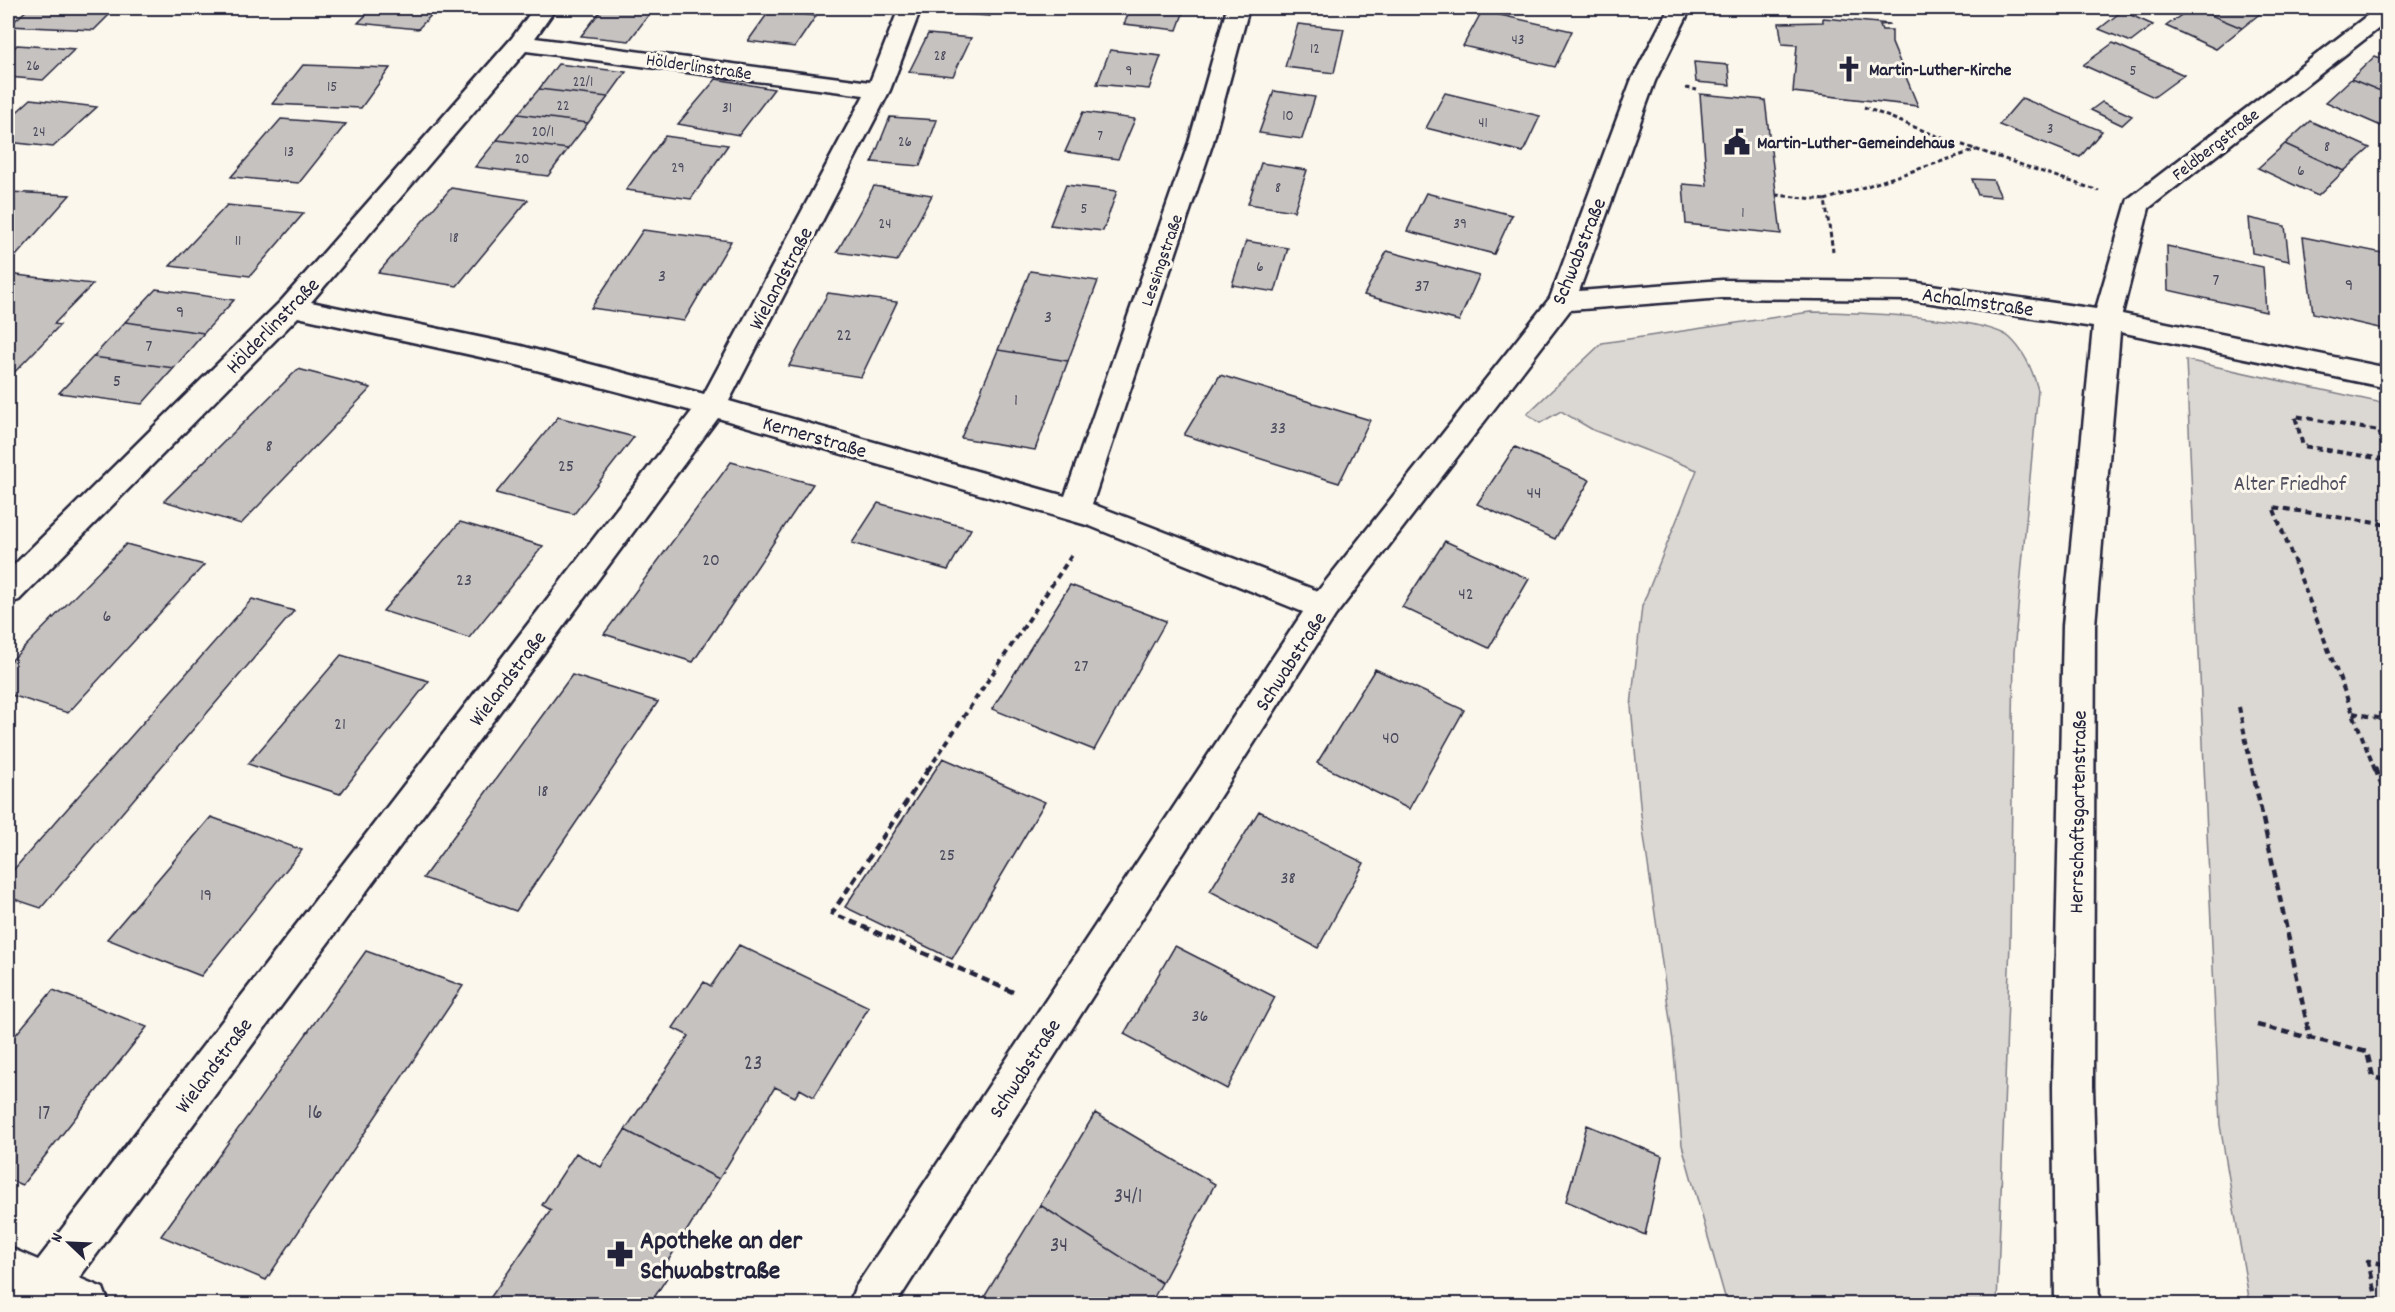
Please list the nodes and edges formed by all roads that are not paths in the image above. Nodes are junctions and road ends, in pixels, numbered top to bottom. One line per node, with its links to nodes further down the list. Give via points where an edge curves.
1 (545, 8): 6 (street, Hölderlinstraße)
2 (910, 8): 7 (street, Wielandstraße)
3 (1238, 8): 13 (street, Lessingstraße, via 1201,142)
4 (1680, 8): 8 (street, Schwabstraße, via 1643,81)
5 (2388, 10): 10 (street, Feldbergstraße, via 2137,205)
6 (520, 43): 7 (street, Hölderlinstraße); 9 (street, Hölderlinstraße)
7 (878, 90): 12 (street, Wielandstraße)
8 (1562, 301): 10 (street, Achalmstraße, via 1722,289 1911,291); 15 (street, Schwabstraße)
9 (292, 308): 12 (street, Kernerstraße, via 521,356); 14 (street, Hölderlinstraße)
10 (2107, 320): 11 (street, Achalmstraße); 20 (street, Herrschaftsgartenstraße, via 2079,625 2073,1086)
11 (2388, 378)
12 (712, 406): 13 (street, Kernerstraße); 17 (street, Wielandstraße)
13 (1086, 514): 15 (street, Kernerstraße)
14 (8, 591)
15 (1324, 607): 19 (street, Schwabstraße)
16 (8, 1269): 17 (street)
17 (39, 1295): 18 (street)
18 (87, 1305)
19 (871, 1305)
20 (2077, 1305)

